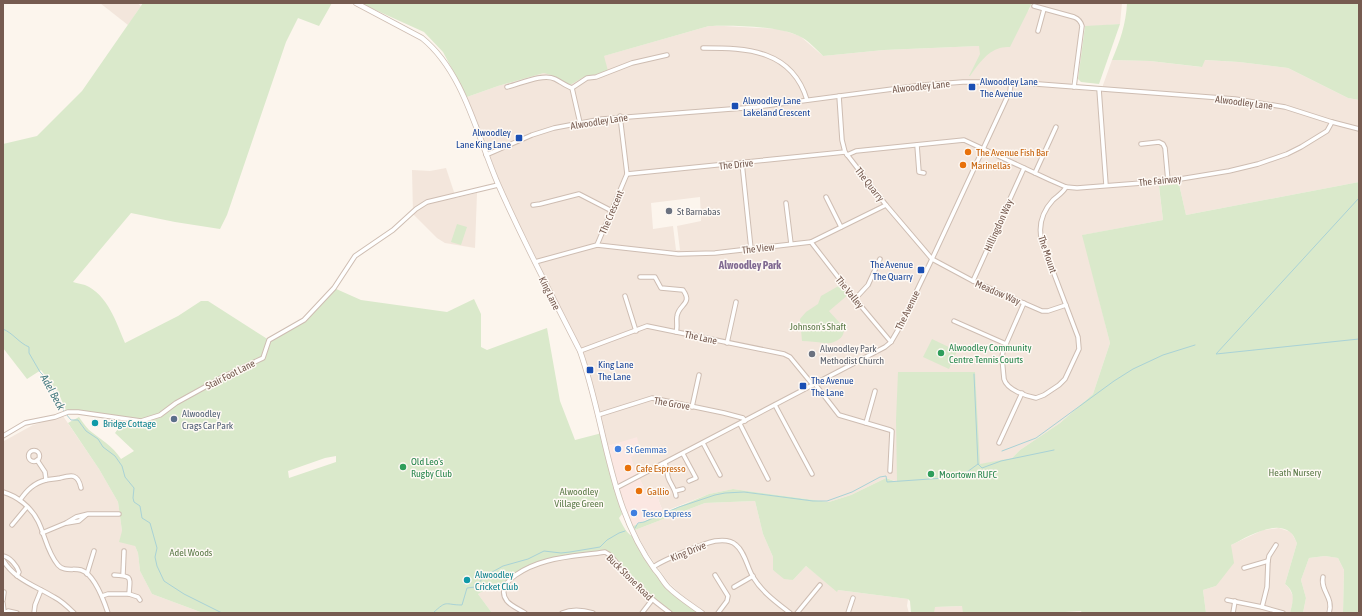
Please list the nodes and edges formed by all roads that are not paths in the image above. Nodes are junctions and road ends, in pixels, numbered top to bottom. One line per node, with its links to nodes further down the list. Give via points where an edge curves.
1 (356, 3): 23 (street, King Lane, via 422,38 441,57 470,113)
2 (1034, 6): 3 (street)
3 (1044, 9): 4 (street); 9 (street, via 1080,20 1082,26)
4 (1038, 30)
5 (704, 48): 13 (street, via 726,48 772,57 791,71 800,83)
6 (667, 55): 10 (street, via 587,78)
7 (1012, 82): 9 (street, Alwoodley Lane); 12 (street, Alwoodley Lane, via 923,85); 21 (street, The Avenue)
8 (507, 87): 10 (street, via 545,77)
9 (1074, 87): 11 (street, Alwoodley Lane)
10 (572, 88): 16 (street)
11 (1099, 89): 15 (street, Alwoodley Lane, via 1236,99 1285,108); 31 (street)
12 (839, 96): 13 (street, Alwoodley Lane); 22 (street, The Quarry, via 842,140)
13 (807, 100): 14 (street, Alwoodley Lane, via 757,107)
14 (620, 116): 16 (street, Alwoodley Lane); 28 (street, The Crescent)
15 (1332, 122): 18 (street, Alwoodley Lane); 29 (street, The Fairway, via 1327,131 1287,154 1229,171)
16 (580, 123): 23 (street, Alwoodley Lane, via 532,135)
17 (1056, 127): 27 (street)
18 (1359, 130)
19 (1141, 144): 29 (street, via 1163,144)
20 (917, 145): 21 (street, The Drive, via 964,140); 22 (street, The Drive); 26 (street, via 919,172)
21 (983, 149): 25 (street, The Fairway); 44 (street, The Avenue)
22 (846, 153): 24 (street, The Drive); 36 (street, The Quarry)
23 (486, 155): 30 (street, King Lane)
24 (742, 163): 28 (street, The Drive); 42 (street)
25 (1024, 168): 27 (street, The Fairway); 47 (street, Hillingdon Way)
26 (924, 173)
27 (1035, 173): 32 (street, The Fairway)
28 (627, 174): 37 (street, The Crescent)
29 (1168, 181): 31 (street, The Fairway)
30 (498, 185): 45 (street, King Lane); 70 (street, Stair Foot Lane, via 427,202 416,209 393,230 355,256 334,288 304,320 269,340 263,358 223,376 160,415 142,421 68,412 25,423)
31 (1106, 185): 32 (street, The Fairway)
32 (1066, 187): 52 (street, The Mount, via 1047,207 1040,232)
33 (826, 197): 38 (street)
34 (786, 203): 40 (street)
35 (533, 205): 37 (street, via 579,194)
36 (886, 205): 38 (street, The View); 44 (street, The Quarry)
37 (612, 211): 41 (street, The Crescent)
38 (841, 227): 39 (street, The View)
39 (811, 242): 40 (street, The View); 49 (street, The Valley)
40 (791, 244): 42 (street, The View)
41 (597, 245): 42 (street, The View, via 678,254); 45 (street, The Crescent)
42 (751, 249)
43 (880, 259): 49 (street, via 868,285)
44 (932, 259): 47 (street, Meadow Way); 56 (street, The Avenue)
45 (535, 262): 59 (street, King Lane)
46 (640, 277): 55 (street, via 655,277 661,288 683,290 685,293 686,304 677,316)
47 (973, 281): 51 (street, Meadow Way)
48 (625, 296): 54 (street)
49 (855, 299): 56 (street, The Valley)
50 (736, 302): 57 (street)
51 (1024, 303): 52 (street, Meadow Way, via 1045,311); 58 (street)
52 (1066, 305): 63 (street, via 1079,341 1079,349 1065,379 1040,397 1033,398)
53 (954, 321): 58 (street)
54 (636, 330): 55 (street, The Lane, via 647,326); 59 (street, The Lane)
55 (676, 332): 57 (street, The Lane)
56 (891, 342): 61 (street, The Avenue)
57 (727, 343): 61 (street, The Lane, via 788,355)
58 (1006, 344): 63 (street, via 1002,355 1005,382)
59 (580, 351): 66 (street, King Lane)
60 (699, 375): 65 (street)
61 (814, 384): 64 (street, The Avenue); 68 (street, The Lane, via 839,415)
62 (875, 391): 68 (street)
63 (1022, 393): 72 (street)
64 (775, 405): 67 (street, The Avenue); 77 (street)
65 (692, 406): 66 (street, The Grove, via 652,398); 67 (street, The Grove, via 743,418)
66 (598, 415): 83 (street, King Lane)
67 (745, 421): 69 (street, The Avenue)
68 (866, 423): 76 (street, The Lane, via 892,431)
69 (740, 424): 71 (street, The Avenue); 79 (street)
70 (3, 436)
71 (703, 443): 73 (street, The Avenue); 78 (street)
72 (1000, 444)
73 (683, 454): 75 (street, The Avenue); 81 (street, via 696,478)
74 (37, 460): 80 (street, via 43,467)
75 (665, 463): 83 (street, The Avenue); 85 (street, via 668,478)
76 (890, 471)
77 (812, 474)
78 (720, 475)
79 (768, 479)
80 (46, 480): 82 (street, via 72,475 76,477); 88 (street, via 33,485)
81 (689, 482)
82 (81, 488)
83 (616, 488): 99 (street, King Lane, via 636,538)
84 (683, 489): 85 (street)
85 (675, 491): 87 (street)
86 (3, 492): 88 (street)
87 (676, 496)
88 (20, 500): 89 (street)
89 (27, 507): 91 (street); 92 (street, via 37,519)
90 (119, 514): 92 (street, via 88,514)
91 (12, 525)
92 (42, 533): 101 (street, via 50,554 59,566 81,570)
93 (1276, 545): 98 (street)
94 (94, 551): 101 (street)
95 (124, 551): 103 (street)
96 (3, 556): 104 (street, via 8,557 17,567)
97 (3, 560): 104 (street)
98 (1268, 561): 100 (street); 121 (street)
99 (654, 567): 106 (street, King Drive, via 709,543 728,541 740,549); 132 (street, King Lane, via 668,587)
100 (1244, 568)
101 (87, 574): 113 (street)
102 (114, 575): 103 (street)
103 (123, 575): 112 (street, via 130,580)
104 (17, 576): 110 (street)
105 (715, 576): 133 (street, via 728,596)
106 (753, 576): 109 (street); 134 (street, King Drive, via 760,587)
107 (1323, 576): 139 (street, via 1323,587 1331,602)
108 (820, 584): 135 (street)
109 (734, 587)
110 (41, 590): 124 (street); 125 (street, via 61,601)
111 (4, 592): 115 (street)
112 (129, 594): 113 (street); 116 (street)
113 (102, 596): 126 (street)
114 (853, 598): 136 (street)
115 (3, 600)
116 (140, 600)
117 (652, 600): 127 (street, Buck Stone Road, via 605,552 547,561 513,577 505,584 503,592 508,602); 130 (street); 131 (street, Buck Stone Road)
118 (1227, 600): 119 (street)
119 (1235, 601): 121 (street); 137 (street)
120 (3, 604): 122 (street)
121 (1262, 607): 138 (street)
122 (4, 613): 123 (street)
123 (17, 613)
124 (34, 613)
125 (74, 613)
126 (108, 613)
127 (524, 613)
128 (562, 613): 129 (street, via 582,610)
129 (593, 613)
130 (642, 613)
131 (670, 613)
132 (700, 613)
133 (718, 613)
134 (790, 613)
135 (797, 613)
136 (848, 613)
137 (1233, 613)
138 (1283, 613)
139 (1329, 613)

